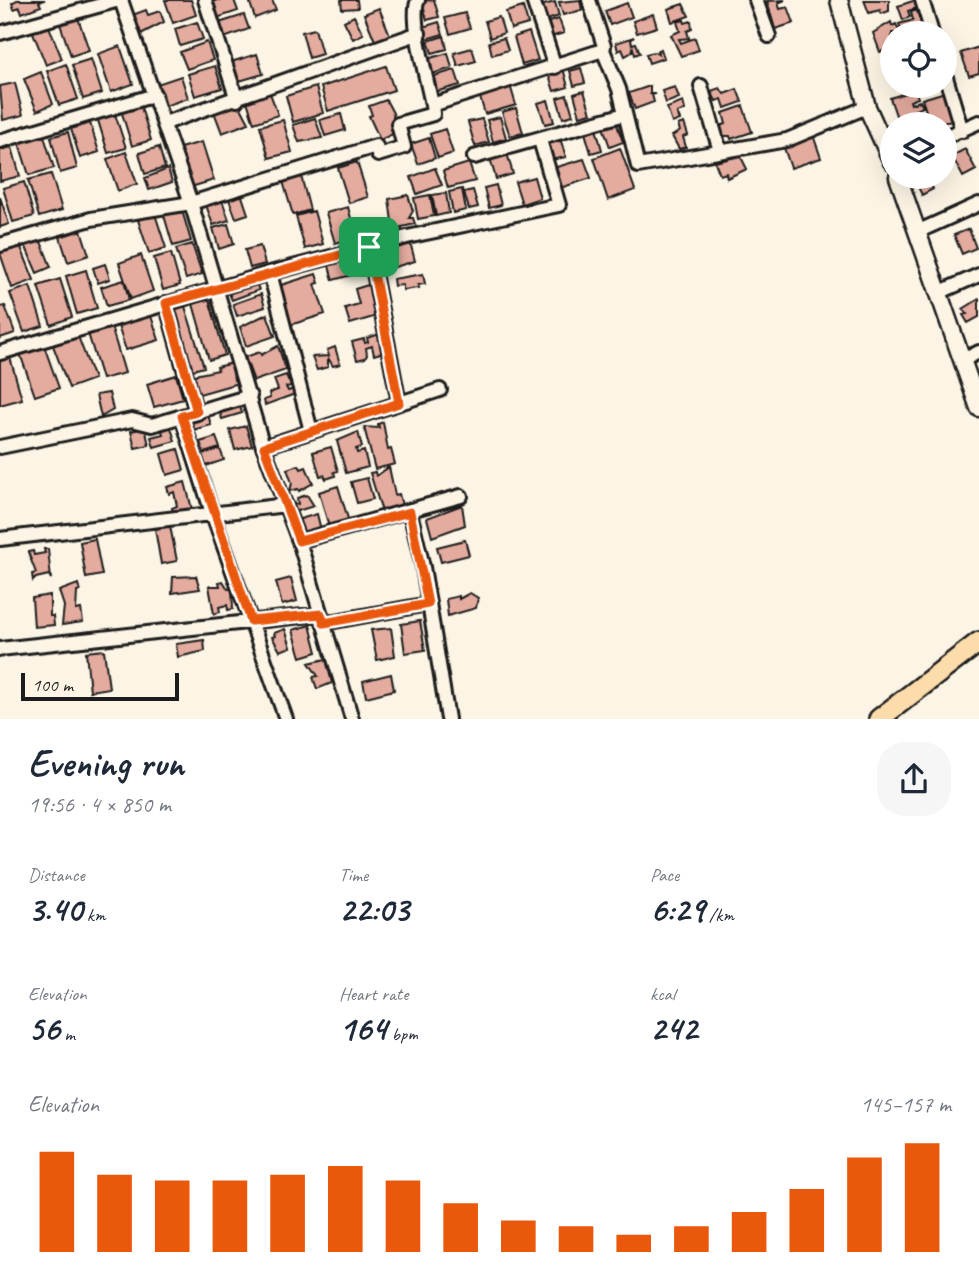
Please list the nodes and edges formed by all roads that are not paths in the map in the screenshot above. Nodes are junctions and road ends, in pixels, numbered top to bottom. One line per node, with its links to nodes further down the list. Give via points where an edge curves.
1 (120, 0): 10 (street); 16 (street)
2 (205, 0): 18 (street)
3 (418, 0): 11 (street)
4 (533, 0): 14 (street)
5 (756, 0): 12 (street)
6 (839, 0): 20 (street)
7 (922, 0): 9 (street)
8 (592, 1): 13 (street)
9 (928, 21)
10 (0, 33)
11 (419, 33): 18 (street); 19 (street)
12 (769, 36)
13 (603, 50): 14 (street); 21 (street)
14 (555, 67): 19 (street)
15 (701, 86): 29 (street)
16 (155, 95): 23 (street); 28 (street)
17 (952, 98): 24 (street)
18 (237, 100): 23 (street)
19 (432, 105): 32 (street, via 433,114 398,124 404,147 378,155 376,146)
20 (867, 107): 26 (street); 29 (street, via 787,140)
21 (625, 114): 27 (street); 29 (street, via 638,166)
22 (979, 122): 24 (street)
23 (165, 123): 32 (street)
24 (962, 131): 25 (street)
25 (957, 133)
26 (880, 134)
27 (540, 140): 30 (street); 36 (street, via 559,205)
28 (0, 141)
29 (720, 152)
30 (474, 157)
31 (902, 189): 34 (street)
32 (191, 203): 35 (street, via 92,219); 39 (street)
33 (979, 204): 34 (street)
34 (917, 232): 40 (street)
35 (0, 245)
36 (369, 247): 37 (street); 47 (street)
37 (270, 273): 39 (street); 51 (street)
38 (979, 275): 40 (street)
39 (217, 288): 41 (street); 46 (street)
40 (938, 293): 44 (street)
41 (166, 303): 43 (street); 49 (street)
42 (979, 352): 44 (street)
43 (0, 353)
44 (963, 360): 48 (street)
45 (440, 390): 47 (street)
46 (250, 396): 49 (street); 53 (street)
47 (399, 403): 51 (street)
48 (979, 408)
49 (197, 412): 50 (street)
50 (182, 416): 52 (street, via 152,425 132,420); 57 (street)
51 (311, 432): 53 (street)
52 (0, 447)
53 (264, 447): 55 (street)
54 (461, 496): 56 (street)
55 (286, 505): 57 (street); 59 (street)
56 (410, 512): 59 (street); 60 (street)
57 (212, 513): 58 (street); 62 (street)
58 (0, 539)
59 (299, 541): 61 (street)
60 (428, 604): 61 (street); 67 (street)
61 (322, 618): 62 (street); 66 (street)
62 (251, 621): 64 (street); 65 (street)
63 (979, 642): 68 (main road)
64 (0, 649)
65 (286, 719)
66 (352, 719)
67 (449, 719)
68 (879, 719)

